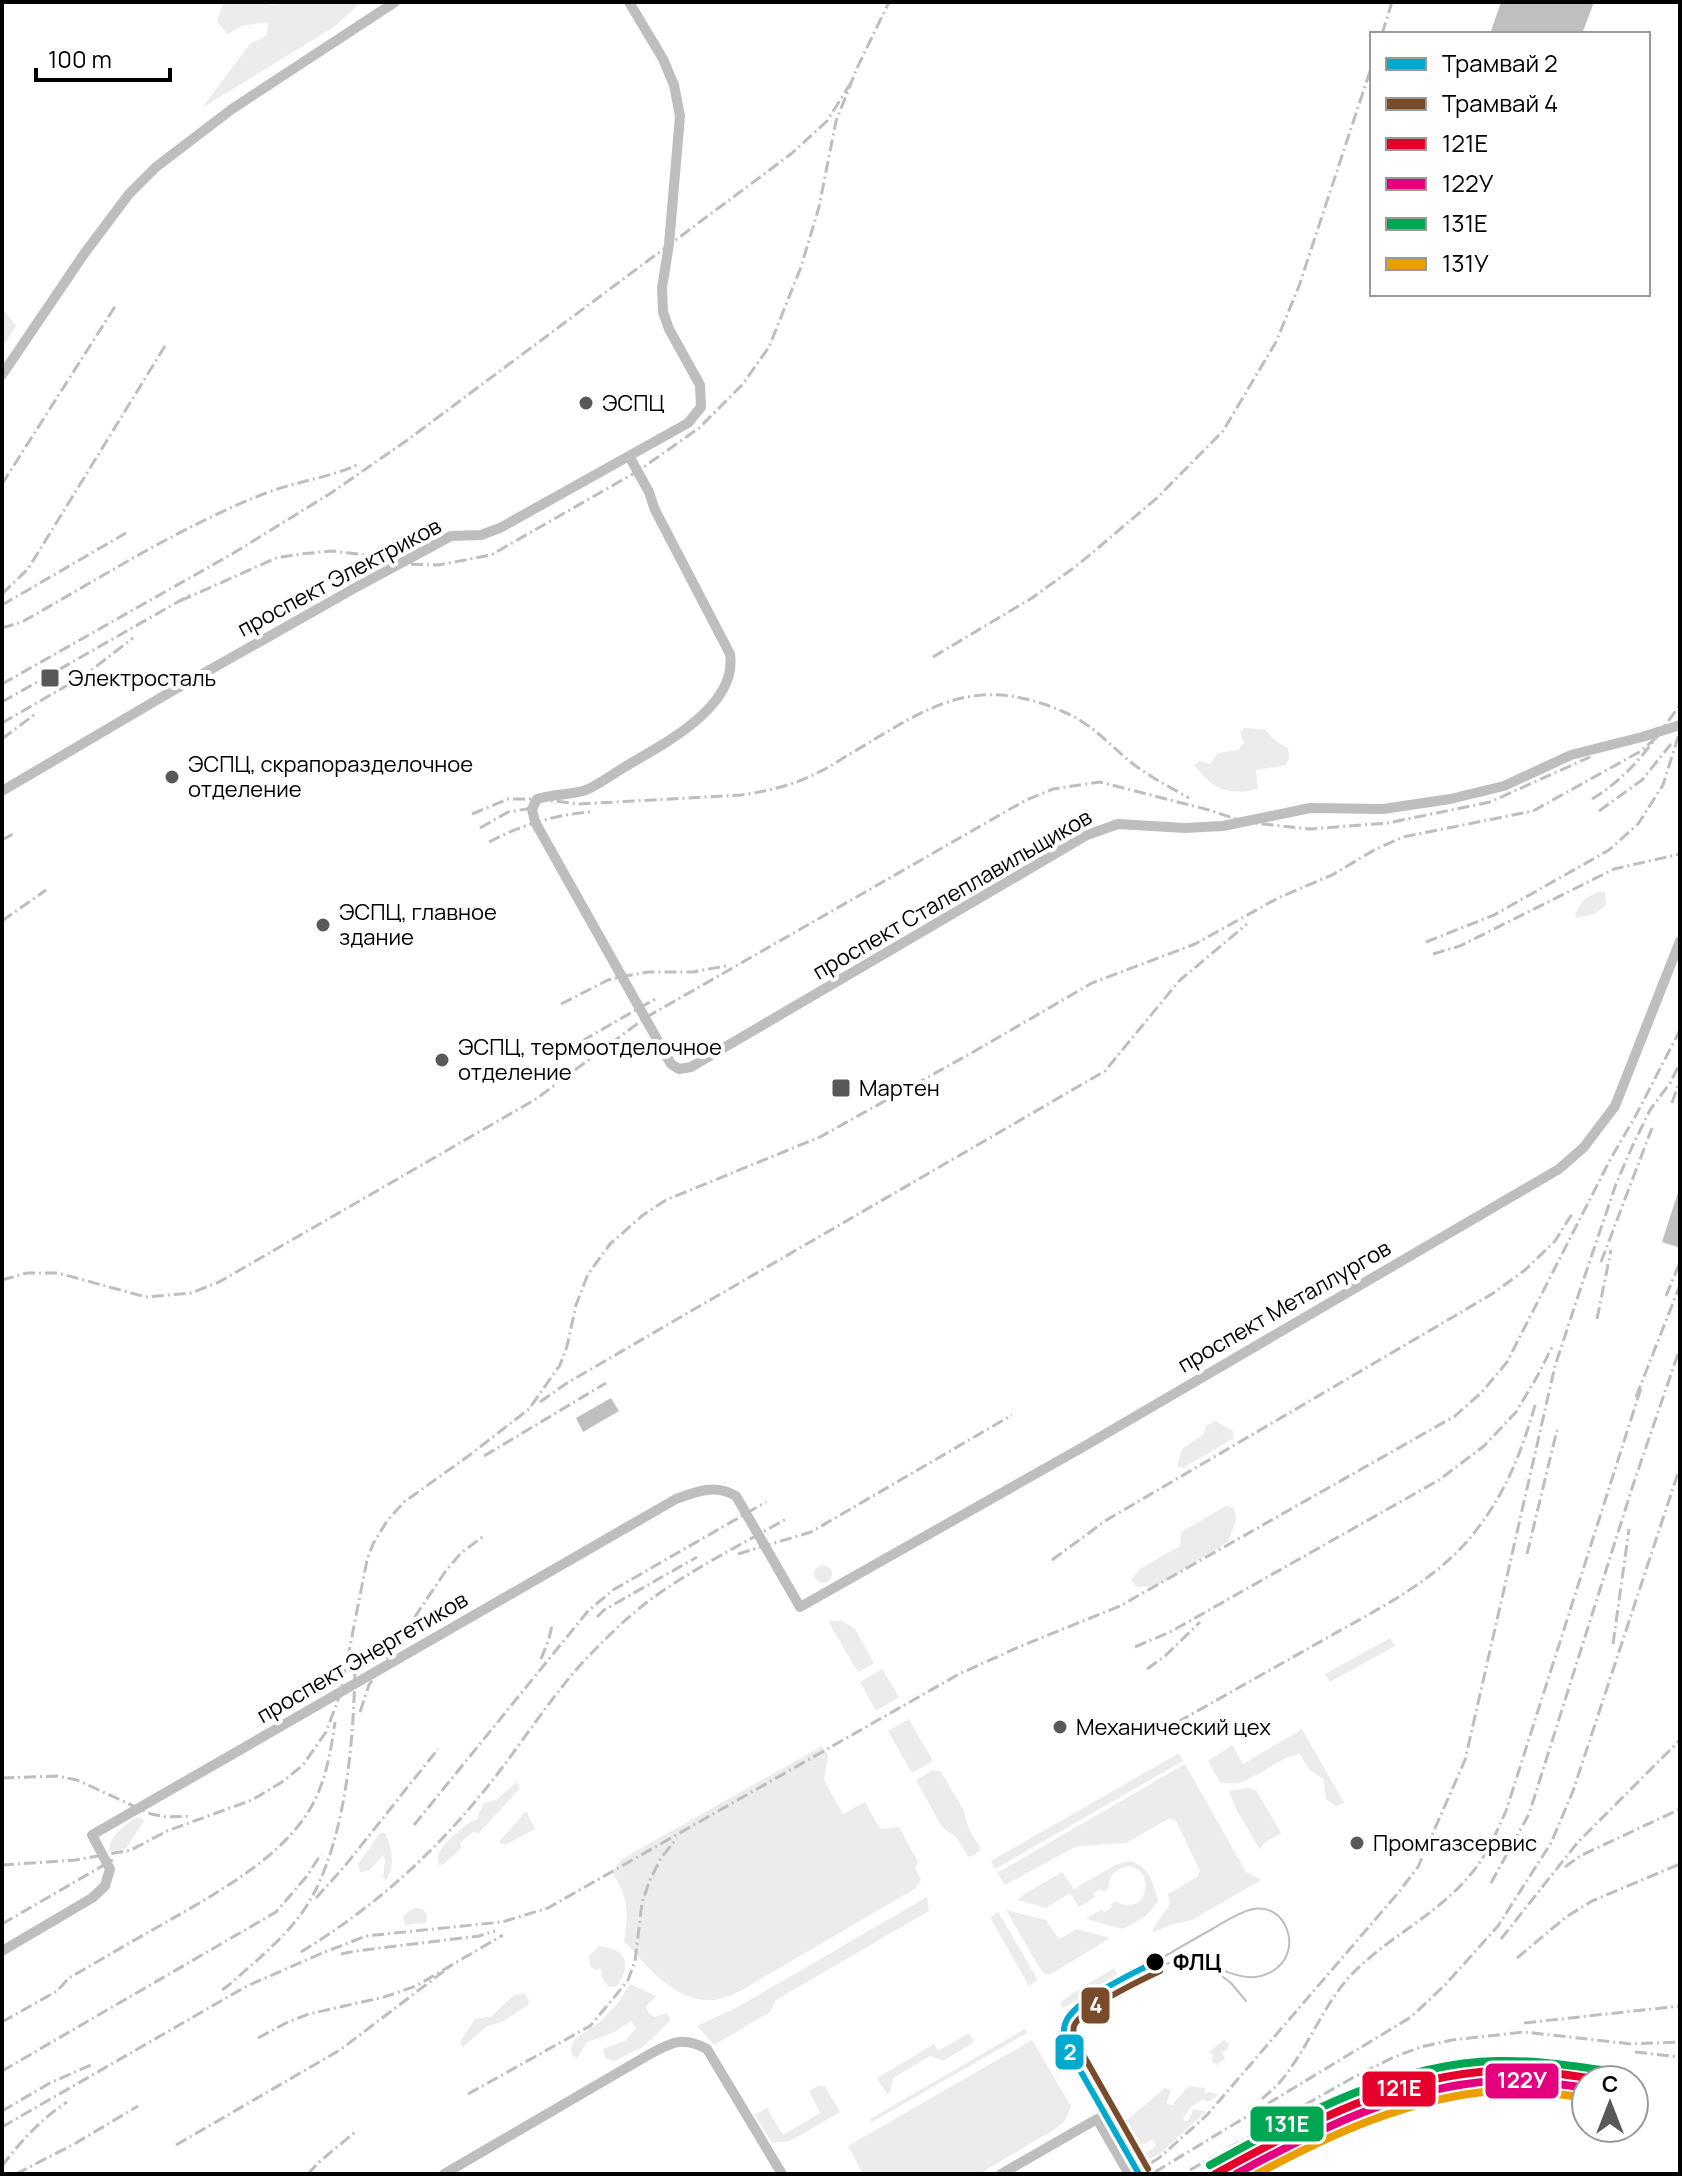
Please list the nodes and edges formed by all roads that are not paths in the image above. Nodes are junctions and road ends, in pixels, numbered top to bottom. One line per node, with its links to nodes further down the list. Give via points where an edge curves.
1 (395, 2): 3 (street, via 232,109 156,167 84,254)
2 (629, 2): 4 (street, проспект Электриков, via 663,59 680,116 663,312 700,385 701,407 688,423)
3 (2, 375)
4 (629, 456): 5 (street, проспект Сталеплавильщиков, via 730,654 732,668 704,715 672,739 585,790 537,799 532,809 599,938 671,1064 679,1069 691,1067 1087,835 1118,824 1223,826 1310,808 1383,809 1450,799 1504,786 1571,755); 6 (street, проспект Электриков, via 500,528 451,536 382,572)
5 (1680, 725)
6 (2, 791)
7 (1680, 941): 8 (street, проспект Металлургов, via 1615,1106 1584,1147 1559,1169 800,1607 736,1496)
8 (702, 1490): 9 (street, проспект Энергетиков, via 676,1499 92,1835 110,1869 105,1886)
9 (2, 1951)
10 (444, 2174): 11 (street, via 670,2043 691,2040 707,2049)
11 (782, 2174)
12 (1001, 2174): 13 (street, via 1097,2119)
13 (1129, 2174)

